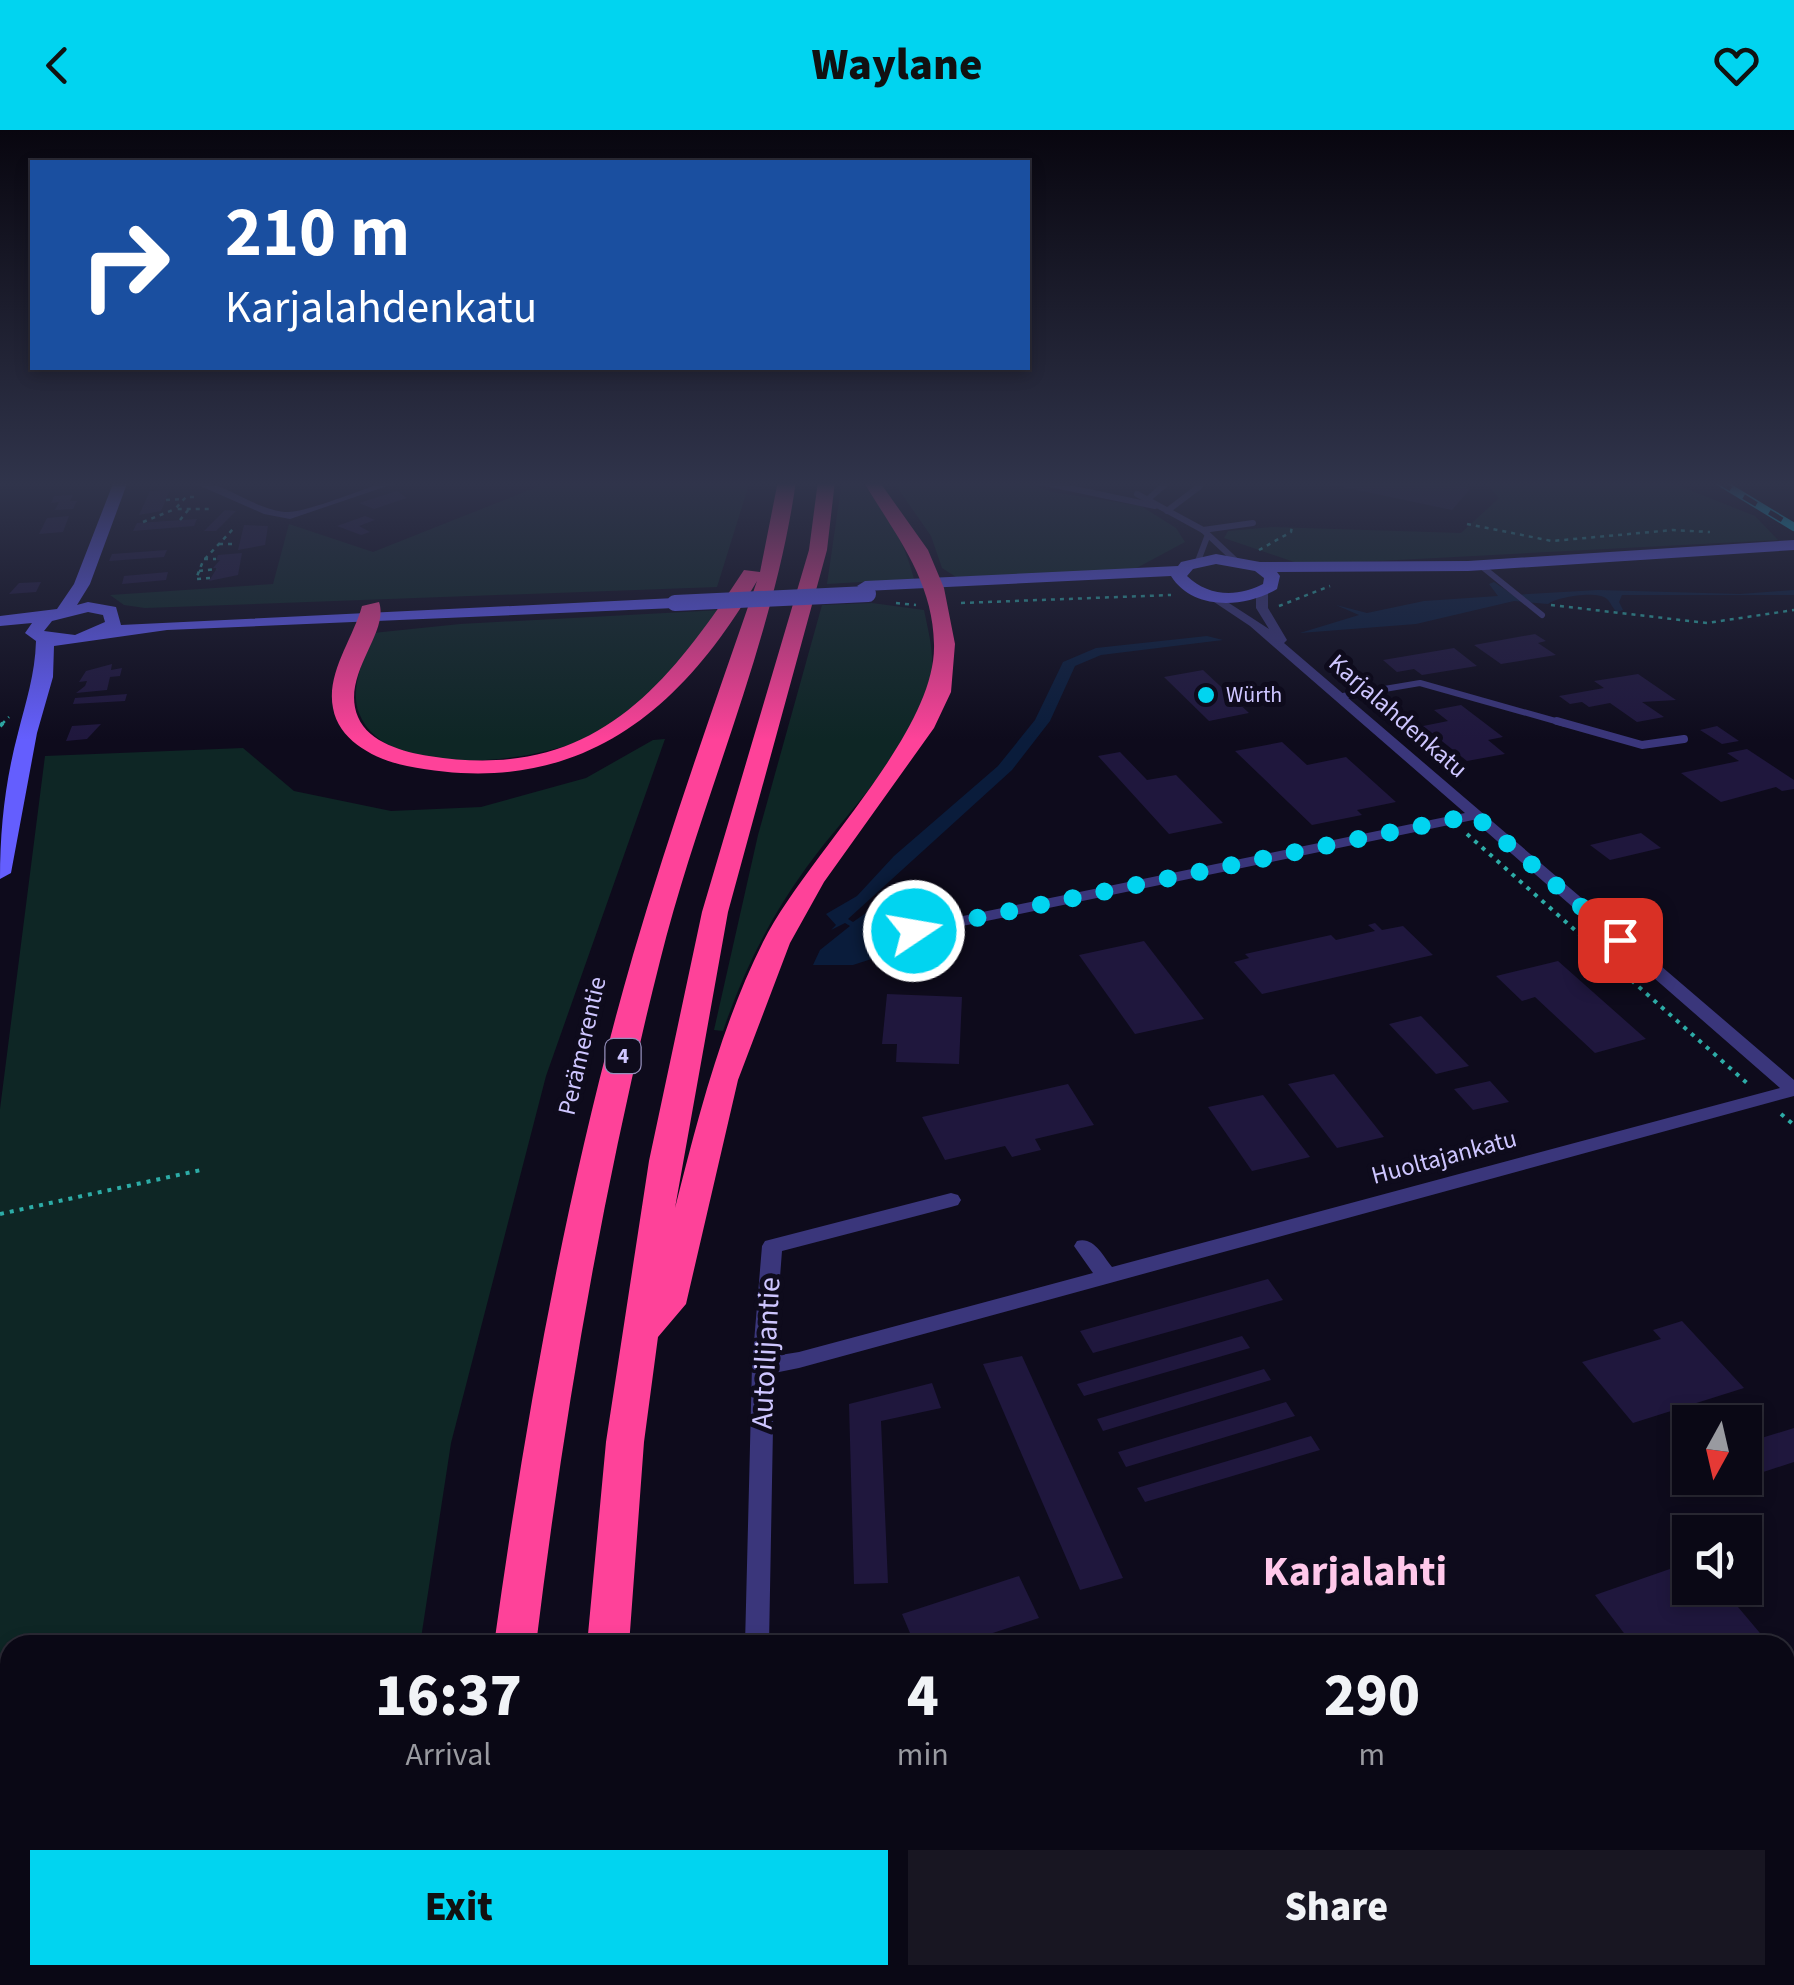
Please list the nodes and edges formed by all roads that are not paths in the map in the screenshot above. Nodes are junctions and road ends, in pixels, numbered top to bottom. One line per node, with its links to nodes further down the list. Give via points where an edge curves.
1 (88, 568): 10 (main road)
2 (754, 568): 17 (highway, via 684,677 628,725 559,756 498,767 399,757 352,729 342,704)
3 (771, 568): 36 (highway, Perämerentie / 4, via 680,843 610,1108 541,1442)
4 (813, 568): 34 (highway, via 715,912 665,1161)
5 (927, 568): 13 (highway)
6 (1193, 568): 11 (main road)
7 (1264, 568): 12 (main road, via 1272,576)
8 (1453, 568): 12 (main road)
9 (1478, 568): 18 (lane)
10 (82, 584): 15 (main road); 16 (main road)
11 (1182, 584): 13 (main road); 14 (main road)
12 (1267, 590): 14 (main road); 23 (street, Karjalahdenkatu, via 1262,608)
13 (939, 594): 17 (main road, bridge, via 866,590); 34 (highway, via 945,644 940,692 923,728 811,881 776,943 723,1080 668,1304)
14 (1211, 596): 23 (street, Karjalahdenkatu)
15 (65, 610): 16 (main road); 19 (main road)
16 (106, 611): 17 (main road); 21 (main road, via 114,623)
17 (371, 612): 21 (main road)
18 (1542, 615)
19 (46, 617): 20 (main road); 22 (main road)
20 (0, 625): 22 (main road)
21 (93, 635): 22 (main road); 24 (main road)
22 (40, 637): 24 (main road)
23 (1288, 653): 25 (street, Karjalahdenkatu)
24 (44, 677): 28 (main road)
25 (1336, 697): 26 (lane, via 1420,683 1642,746); 27 (street, Karjalahdenkatu)
26 (1684, 739)
27 (1474, 815): 29 (street); 30 (street, Karjalahdenkatu)
28 (0, 873)
29 (914, 931)
30 (1794, 1090): 33 (street, Huoltajankatu)
31 (951, 1200): 35 (street, Autoilijantie, via 772,1246)
32 (1084, 1246): 33 (street)
33 (1108, 1277): 35 (street, Huoltajankatu)
34 (640, 1333): 37 (highway)
35 (763, 1366): 38 (street, Autoilijantie)
36 (515, 1635)
37 (609, 1635)
38 (756, 1635)

